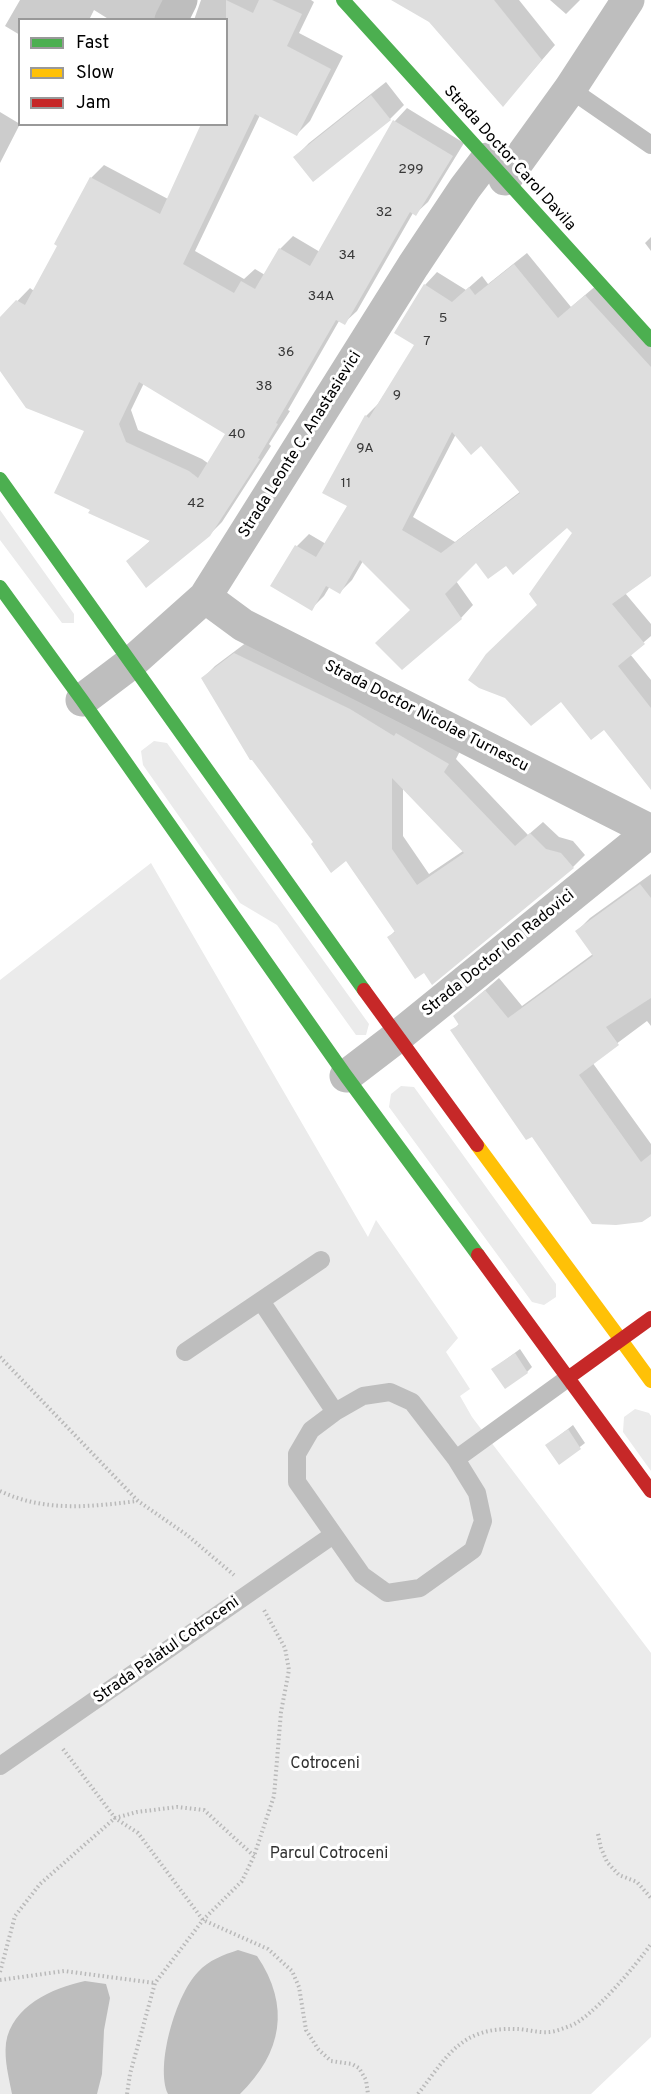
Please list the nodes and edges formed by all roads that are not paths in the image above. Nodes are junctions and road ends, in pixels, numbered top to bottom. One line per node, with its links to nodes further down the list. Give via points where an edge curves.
1 (181, 0): 4 (street)
2 (628, 0): 5 (street, Strada Leonte C. Anastasievici)
3 (350, 2): 7 (main road, Strada Doctor Carol Davila)
4 (172, 18)
5 (570, 89): 6 (lane); 7 (street, Strada Leonte C. Anastasievici)
6 (651, 145)
7 (496, 169): 8 (main road, Strada Doctor Carol Davila); 11 (street, Strada Leonte C. Anastasievici, via 465,188)
8 (651, 340)
9 (0, 479): 12 (main road)
10 (0, 587): 13 (main road)
11 (205, 597): 12 (street, Strada Leonte C. Anastasievici); 14 (street, Strada Doctor Nicolae Turnescu, via 243,625)
12 (131, 663): 13 (street, Strada Leonte C. Anastasievici); 15 (main road)
13 (82, 700): 16 (main road)
14 (651, 831): 15 (street, Strada Doctor Ion Radovici)
15 (397, 1037): 16 (street, Strada Doctor Ion Radovici); 20 (main road)
16 (346, 1076): 22 (main road)
17 (321, 1260): 18 (lane)
18 (261, 1301): 21 (lane); 24 (lane)
19 (651, 1318): 20 (main road)
20 (621, 1340): 22 (main road); 23 (main road)
21 (185, 1352)
22 (568, 1378): 25 (lane); 26 (main road)
23 (651, 1381)
24 (335, 1412): 25 (lane, via 363,1396 390,1392 412,1402); 27 (lane, via 312,1430 297,1454 297,1482)
25 (456, 1459): 27 (lane, via 477,1493 483,1521 473,1550 420,1588 387,1593 362,1575)
26 (651, 1491)
27 (333, 1535): 28 (lane, Strada Palatul Cotroceni)
28 (0, 1766)

